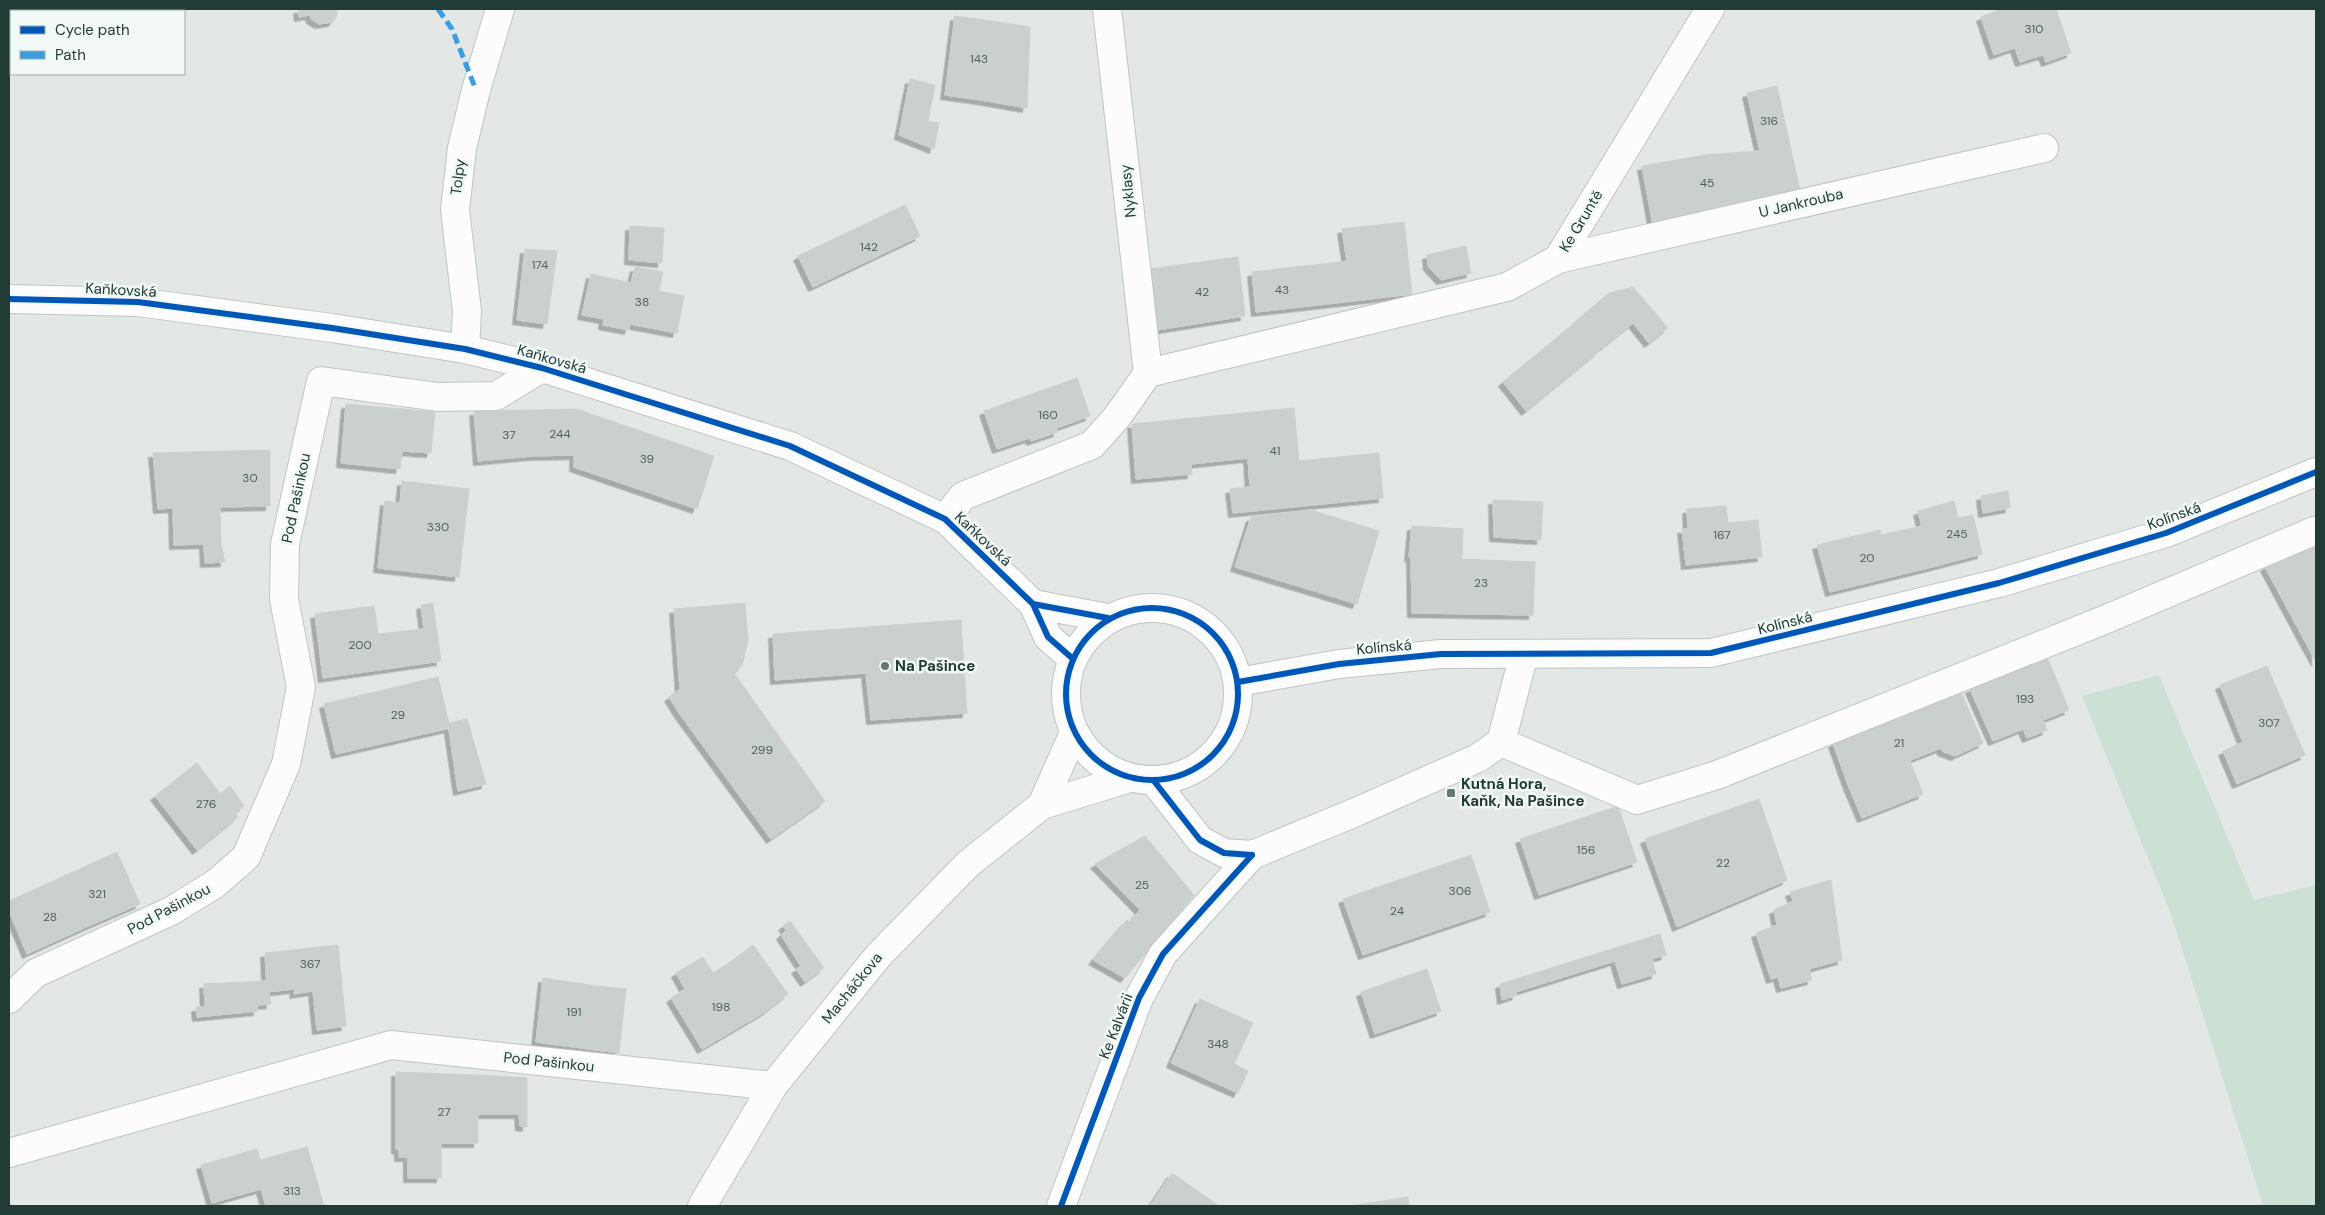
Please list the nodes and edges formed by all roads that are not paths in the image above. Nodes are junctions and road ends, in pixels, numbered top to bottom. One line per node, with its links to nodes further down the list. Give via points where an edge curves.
1 (500, 9): 7 (street, Tolpy, via 462,148 454,210 467,311)
2 (1107, 9): 9 (street, Nyklasy)
3 (1710, 9): 5 (street, Ke Gruntě)
4 (2044, 148): 5 (street, U Jankrouba)
5 (1558, 258): 9 (street, Ke Gruntě, via 1507,287)
6 (9, 299): 7 (street, Kaňkovská, via 138,302)
7 (465, 349): 8 (street, Kaňkovská)
8 (542, 368): 11 (street, Kaňkovská, via 790,446); 23 (street, Pod Pašinkou, via 496,396 438,397 320,381 285,544 284,599 301,687 286,764 246,857 214,884 171,911 36,973)
9 (1148, 373): 11 (street, via 1117,417 1092,445 964,496)
10 (2316, 472): 15 (street, Kolínská, via 2139,542 1999,583 1711,653)
11 (945, 519): 13 (street, Kaňkovská)
12 (2314, 532): 19 (street, via 1718,775 1637,800)
13 (1033, 604): 14 (street); 16 (street, via 1048,637)
14 (1108, 618): 16 (street, via 1087,635); 17 (street, via 1135,608 1162,607 1190,616 1213,632 1230,655)
15 (1524, 654): 17 (street, Kolínská, via 1441,654 1339,664); 19 (street)
16 (1072, 658): 18 (street, via 1066,683 1066,708)
17 (1238, 682): 20 (street, via 1238,707 1231,730 1218,750 1200,766 1178,777)
18 (1074, 733): 20 (street, via 1088,753 1107,768); 21 (street)
19 (1501, 742): 22 (street, via 1478,758)
20 (1142, 779): 21 (street); 22 (street, via 1200,840 1224,853)
21 (1042, 805): 24 (street, Macháčkova, via 968,864 878,956)
22 (1252, 855): 27 (street, Ke Kalvárii, via 1163,954 1139,998)
23 (9, 999)
24 (773, 1086): 25 (street, Pod Pašinkou, via 391,1045); 26 (street, Macháčkova)
25 (9, 1153)
26 (702, 1206)
27 (1061, 1206)

